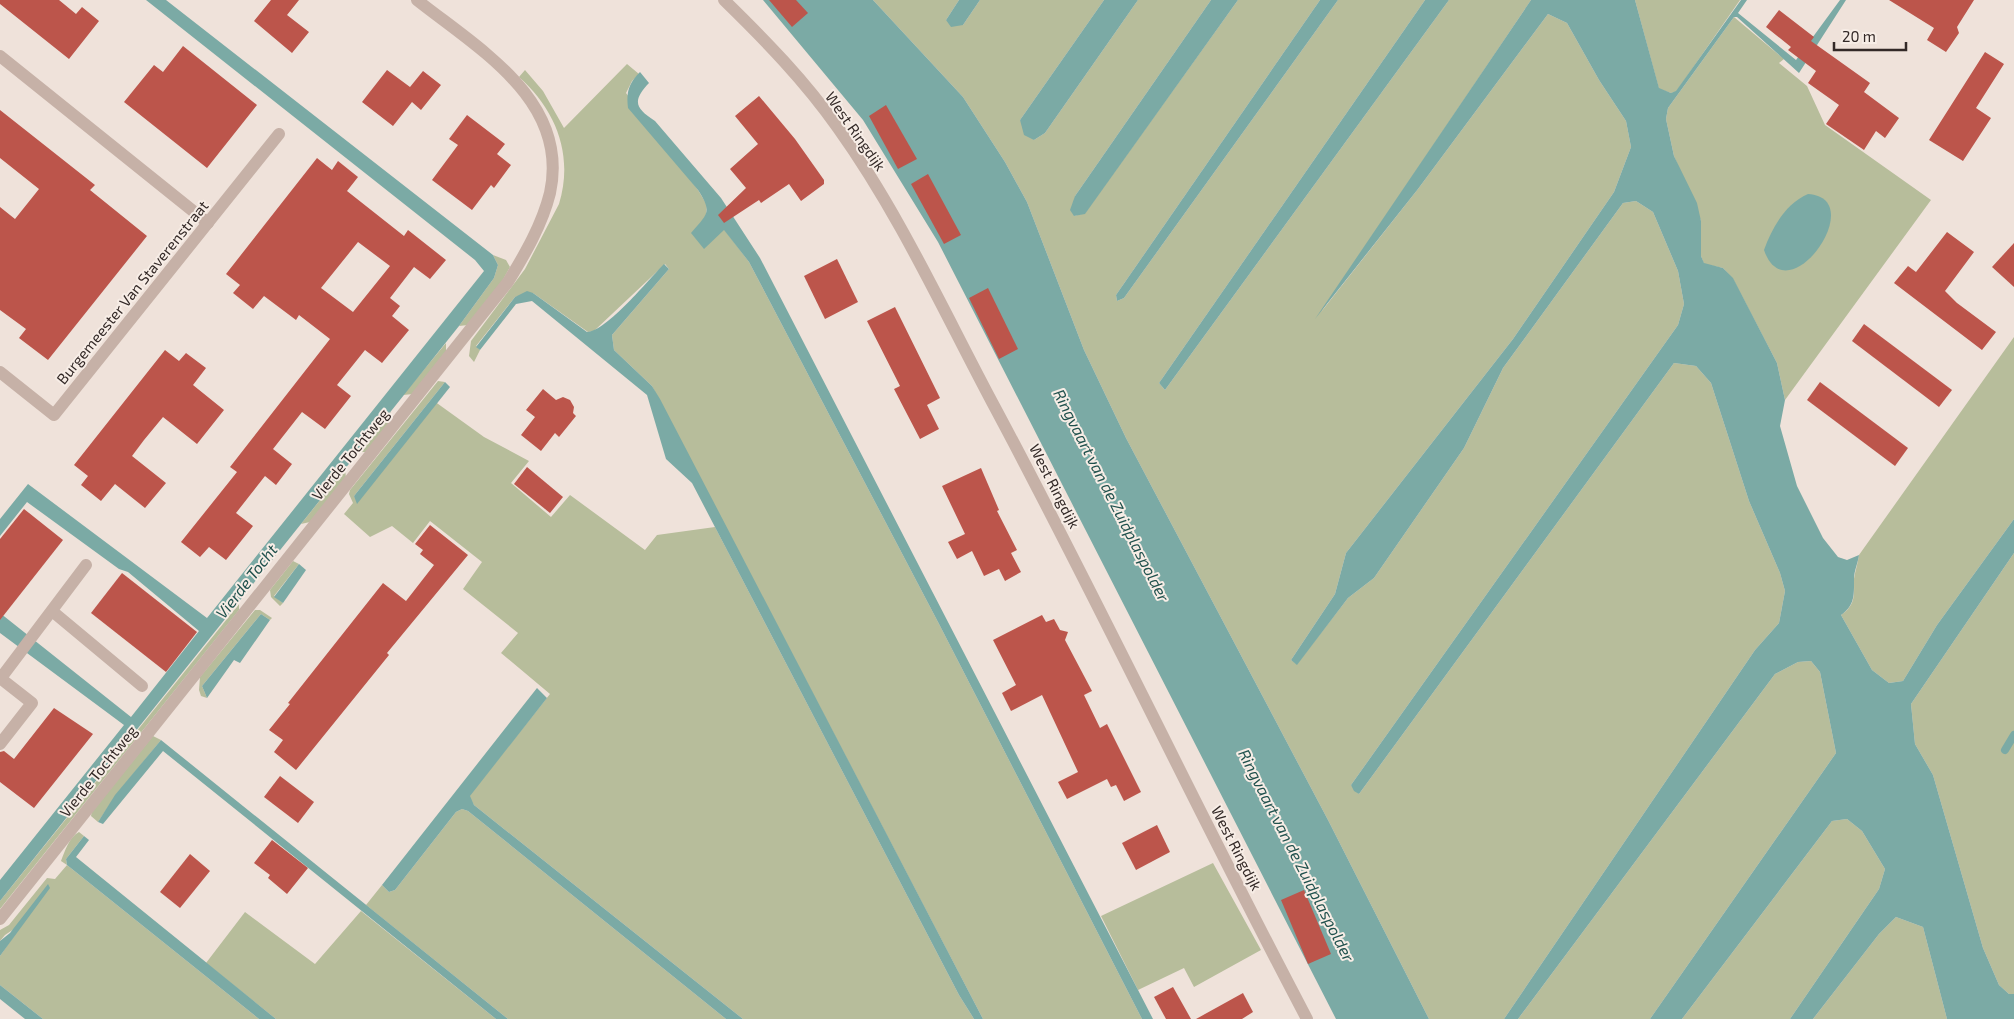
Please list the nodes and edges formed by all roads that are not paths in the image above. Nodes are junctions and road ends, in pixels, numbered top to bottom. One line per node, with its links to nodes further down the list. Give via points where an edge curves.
1 (417, 0): 12 (street, Vierde Tochtweg, via 488,57 533,100 547,131 552,152 552,178 543,216 508,282)
2 (724, 0): 13 (street, West Ringdijk, via 774,49 838,128 898,225 1070,552)
3 (0, 56): 5 (street)
4 (279, 134): 5 (street, Burgemeester Van Staverenstraat)
5 (208, 223): 6 (street, Burgemeester Van Staverenstraat, via 54,415)
6 (0, 372)
7 (86, 565): 8 (street)
8 (52, 611): 9 (street); 10 (street)
9 (0, 678): 11 (street, via 32,703)
10 (142, 686)
11 (0, 744)
12 (0, 919)
13 (1307, 1019)

